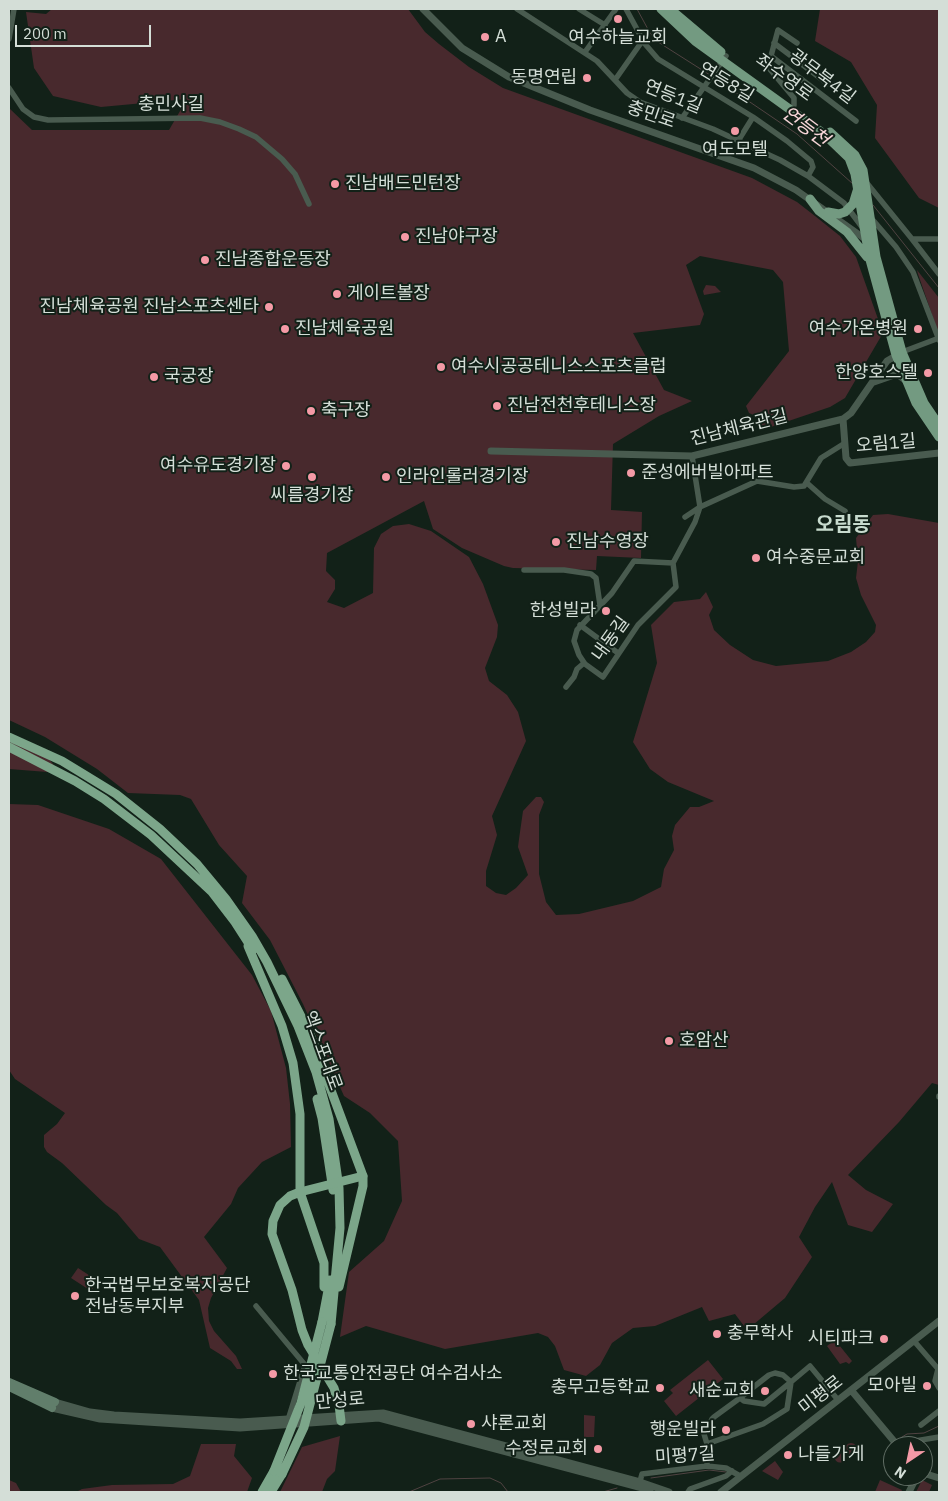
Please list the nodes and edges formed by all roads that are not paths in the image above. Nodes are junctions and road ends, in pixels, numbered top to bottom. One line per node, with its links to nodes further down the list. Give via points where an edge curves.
1 (14, 9): 10 (street)
2 (423, 9): 28 (street, 충민로, via 467,52 509,77 590,110 734,160)
3 (517, 9): 14 (street, 연등1길)
4 (579, 9): 9 (street)
5 (616, 9): 9 (street)
6 (626, 9): 11 (street, 연등8길)
7 (661, 9): 16 (main road, 좌수영로)
8 (670, 9): 16 (main road, 좌수영로)
9 (605, 25): 14 (street)
10 (9, 38)
11 (643, 40): 17 (street); 19 (street, 연등8길, via 664,64)
12 (774, 43): 13 (street, 광무북4길, via 778,30); 15 (street, 광무북4길); 18 (street)
13 (797, 43)
14 (585, 52): 17 (street, 연등1길)
15 (771, 56): 21 (street, 광무북4길, via 768,68 794,98); 24 (street, 광무북4길)
16 (722, 61): 19 (street); 21 (main road, 좌수영로); 27 (main road, 좌수영로, via 824,134 845,153)
17 (614, 80): 23 (street, 연등1길, via 640,102)
18 (828, 84)
19 (704, 87): 22 (street, 연등8길); 23 (street)
20 (9, 88): 29 (street, 충민사길, via 24,109 34,117 48,120 200,118 239,129 256,137 282,159 295,174)
21 (794, 105): 27 (main road, 좌수영로, via 848,147 859,161)
22 (754, 117): 25 (street); 26 (street, 연등8길, via 810,160 813,166)
23 (682, 118): 25 (street, 연등1길)
24 (856, 121)
25 (738, 141): 26 (street, 연등1길)
26 (808, 176): 30 (street, 연등1길)
27 (859, 182): 30 (main road); 32 (main road); 34 (street)
28 (810, 199): 31 (street, 충민로); 36 (main road, via 847,232)
29 (309, 204)
30 (851, 206): 31 (main road, via 843,213); 33 (street, 연등1길)
31 (828, 212): 33 (street, 충민로)
32 (868, 213): 33 (main road); 38 (street, via 913,272)
33 (869, 237): 36 (main road); 39 (main road)
34 (912, 239): 35 (street); 37 (street)
35 (939, 239)
36 (870, 263): 39 (main road)
37 (939, 274)
38 (939, 339): 39 (street)
39 (899, 354): 40 (street, via 887,362); 41 (main road); 43 (main road)
40 (874, 382): 41 (street, via 901,375); 42 (street)
41 (916, 403): 44 (main road)
42 (843, 420): 45 (street, 오림1길); 48 (street, 진남체육관길)
43 (939, 425)
44 (939, 437)
45 (845, 443): 47 (street, 오림1길, via 847,460 853,463); 49 (street, via 821,458 812,469)
46 (491, 451): 48 (street, 진남체육관길)
47 (939, 453)
48 (692, 456): 50 (street)
49 (808, 483): 50 (street, via 796,487 757,481); 51 (street)
50 (700, 508): 52 (street); 53 (street)
51 (845, 511)
52 (684, 516)
53 (673, 563): 55 (street, 내동길, via 634,561); 57 (street, 내동길, via 674,589 638,625)
54 (524, 570): 55 (street, via 591,574 596,578)
55 (600, 605): 56 (street, 내동길)
56 (580, 625): 57 (street); 58 (street, 내동길, via 574,641)
57 (618, 653): 58 (street, 내동길, via 602,677)
58 (584, 663): 59 (street)
59 (566, 687)
60 (9, 737): 62 (highway, 엑스포대로, via 62,761 137,810 183,849 226,899)
61 (9, 747): 62 (highway, 엑스포대로, via 104,799 168,850 212,892)
62 (249, 937): 63 (highway, via 270,958 310,1034); 64 (highway, via 250,952 282,1026 293,1063 300,1114); 66 (highway, 엑스포대로, via 292,1028 310,1074 322,1118 335,1228); 67 (highway, 엑스포대로, via 298,1026 316,1072 329,1119 339,1188 340,1228)
63 (363, 1176): 64 (highway, bridge); 67 (highway)
64 (300, 1192): 66 (highway, via 324,1263); 81 (highway, via 280,1205 272,1234 302,1330 334,1388)
65 (256, 1306): 82 (street, via 305,1365)
66 (324, 1307): 69 (highway, 엑스포대로)
67 (333, 1309): 69 (highway, 엑스포대로)
68 (939, 1322): 70 (street, 미평로)
69 (327, 1323): 88 (highway, 엑스포대로, bridge, via 304,1427)
70 (914, 1341): 71 (street); 76 (street, 미평로)
71 (939, 1370): 75 (street, via 935,1381)
72 (9, 1382): 79 (main road, 만성로)
73 (791, 1382): 77 (street, via 764,1404); 77 (street, via 783,1375 772,1374); 78 (street, via 810,1366); 85 (street, via 788,1409 763,1424)
74 (9, 1387): 79 (main road, 만성로)
75 (939, 1388)
76 (852, 1390): 78 (street, 미평로); 84 (street)
77 (740, 1398): 85 (street, via 709,1423 704,1434)
78 (838, 1400): 89 (street, 미평로)
79 (53, 1405): 81 (street, 만성로, via 100,1419 240,1428); 82 (street, 만성로, via 134,1416 240,1422)
80 (939, 1411): 83 (street)
81 (340, 1417): 82 (street, 만성로); 90 (street, 만성로, via 389,1420); 90 (street, 만성로, via 394,1412)
82 (288, 1420)
83 (921, 1424)
84 (891, 1436)
85 (707, 1444): 86 (street)
86 (707, 1466): 87 (street, 미평7길); 90 (street, 미평7길, via 642,1474)
87 (732, 1471): 89 (street, 미평7길); 95 (street)
88 (278, 1472): 91 (highway, 엑스포대로); 92 (highway, 엑스포대로)
89 (740, 1476): 96 (street, 미평로)
90 (640, 1484): 93 (street, 만성로); 94 (street, 만성로)
91 (262, 1492)
92 (271, 1492)
93 (656, 1492)
94 (667, 1492)
95 (688, 1492)
96 (721, 1492)

